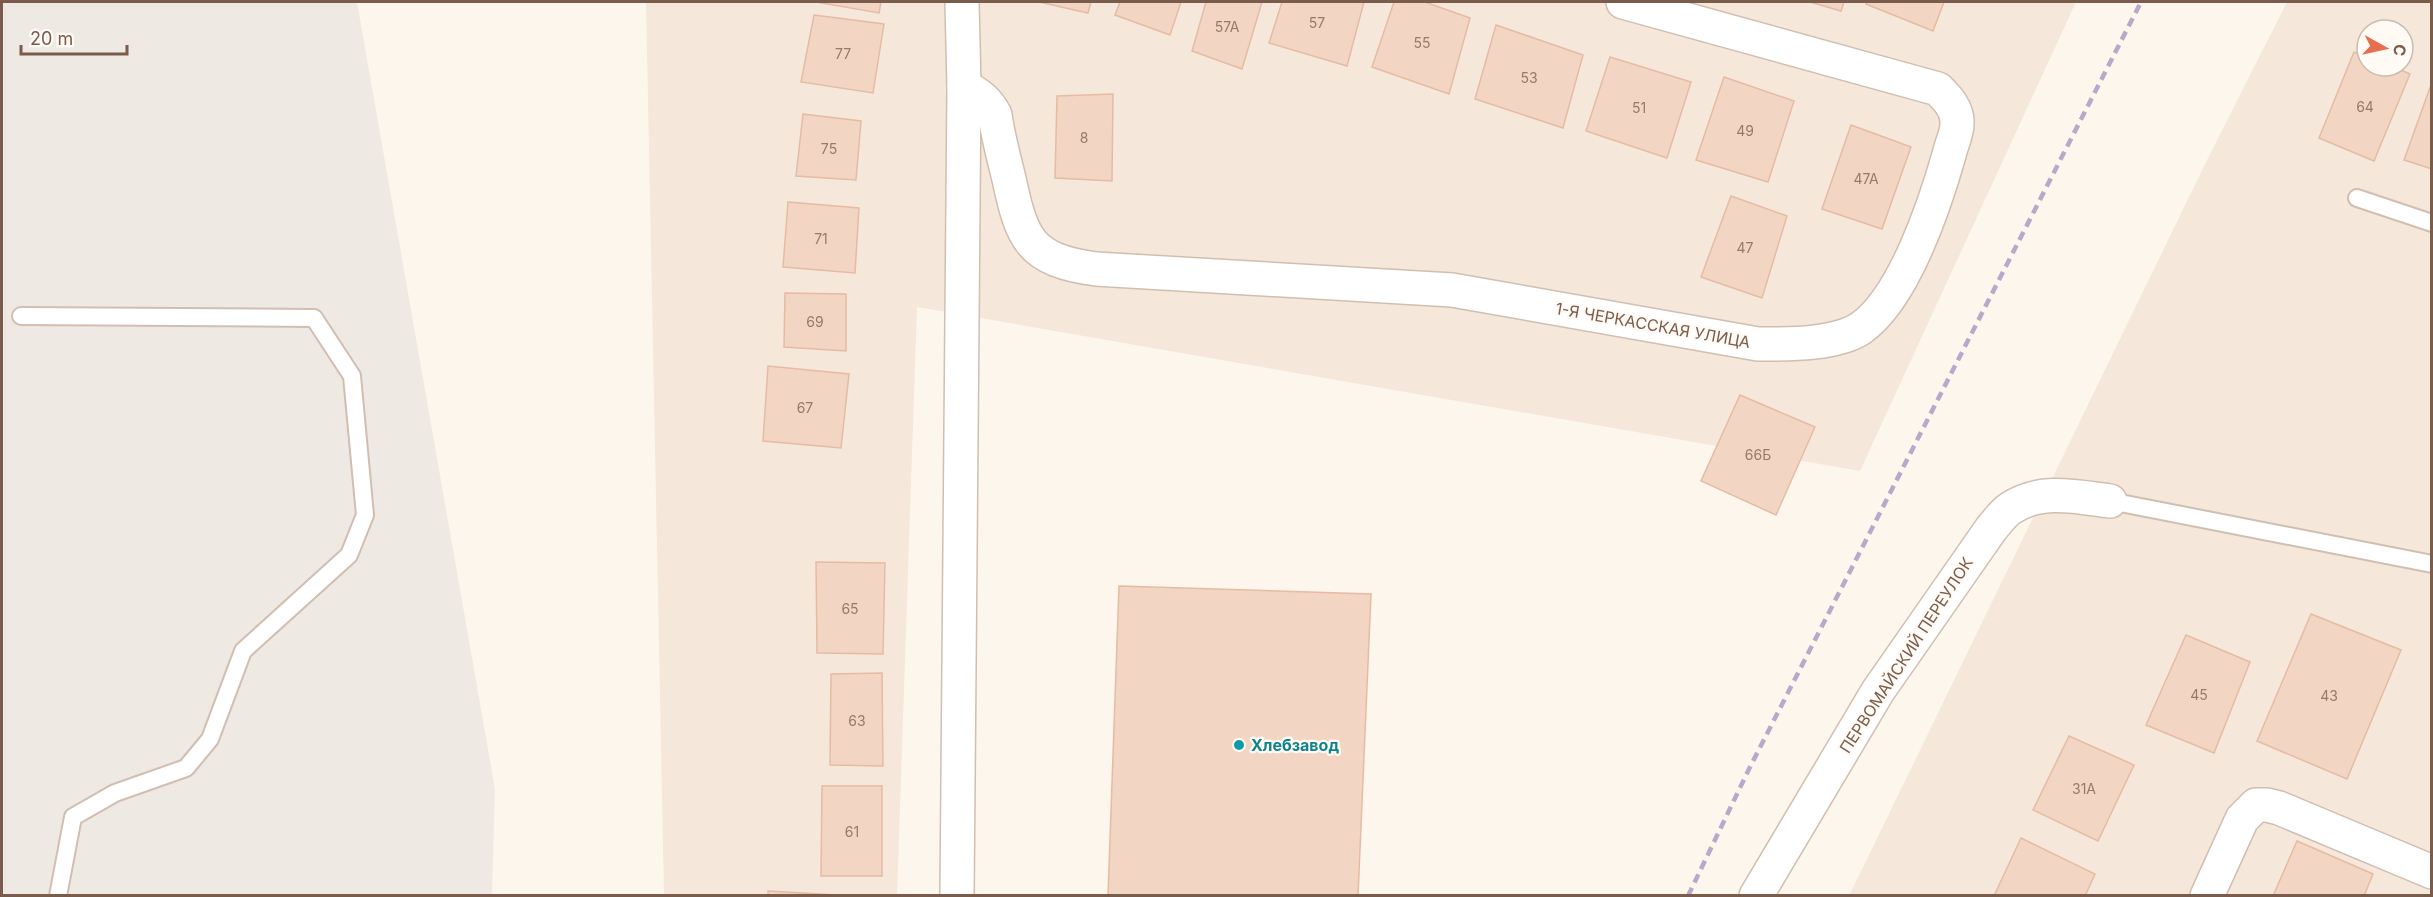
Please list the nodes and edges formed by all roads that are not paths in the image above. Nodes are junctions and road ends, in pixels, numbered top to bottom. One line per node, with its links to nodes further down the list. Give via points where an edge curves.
1 (962, 2): 3 (street)
2 (1623, 2): 3 (street, 1-Я ЧЕРКАССКАЯ УЛИЦА, via 1938,89 1951,103 1958,123 1944,172 1915,249 1897,286 1874,318 1839,337 1796,344 1758,344 1452,290 1096,269 1068,264 1043,252 1024,233 995,115 986,101)
3 (964, 87): 11 (street)
4 (2357, 198): 5 (lane)
5 (2432, 224)
6 (21, 316): 10 (lane, via 314,318 352,376 365,515 349,555 243,651 210,739 186,768 115,794 73,817)
7 (2110, 501): 8 (lane); 12 (street, ПЕРВОМАЙСКИЙ ПЕРЕУЛОК, via 2057,494 2037,497 2010,508 1991,529 1878,691)
8 (2432, 564)
9 (2432, 872): 13 (street, via 2279,808 2256,805 2242,819)
10 (58, 896)
11 (957, 896)
12 (1756, 896)
13 (2207, 896)

